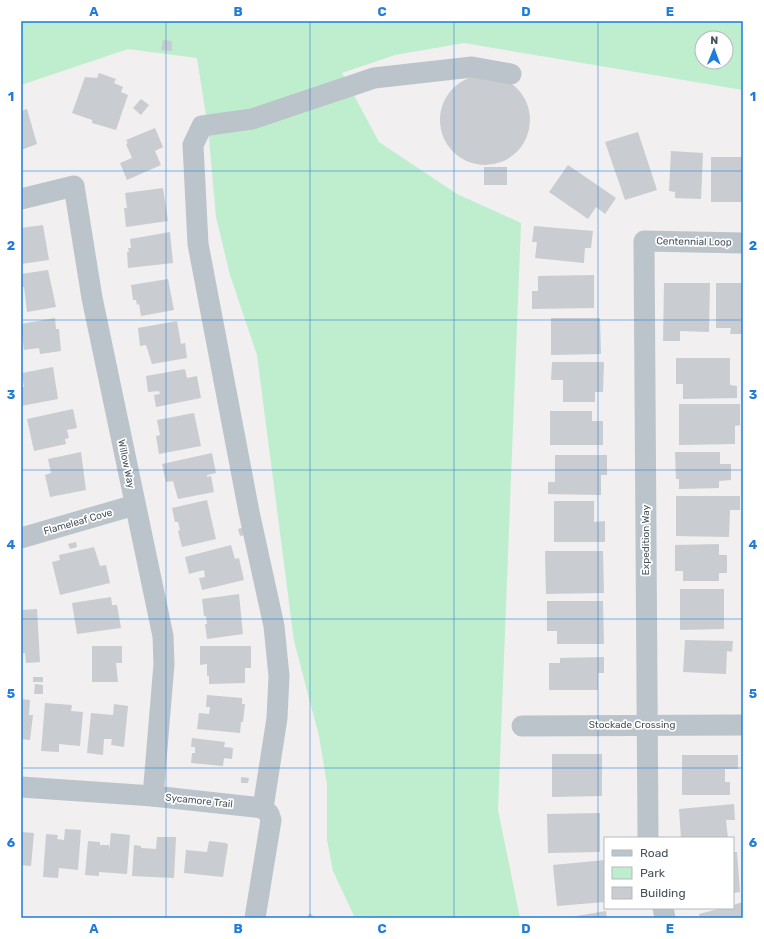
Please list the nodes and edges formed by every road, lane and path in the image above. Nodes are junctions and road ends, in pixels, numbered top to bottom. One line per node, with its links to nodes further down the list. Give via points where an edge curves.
1 (511, 74): 12 (street, via 472,67 374,78 252,119 202,126 194,145 198,244 275,640 279,698)
2 (21, 199): 5 (street, Willow Way, via 74,186 92,298)
3 (644, 241): 4 (street, Centennial Loop); 7 (street, Expedition Way)
4 (743, 243)
5 (135, 505): 6 (street, Flameleaf Cove); 11 (street, Willow Way, via 163,636 164,664)
6 (21, 538)
7 (647, 725): 8 (street, Stockade Crossing); 9 (street, Stockade Crossing); 13 (street, Expedition Way)
8 (743, 725)
9 (522, 726)
10 (21, 787): 11 (street, Sycamore Trail)
11 (153, 796): 12 (street, Sycamore Trail)
12 (263, 808): 14 (street, via 271,820)
13 (648, 837)
14 (255, 918)

